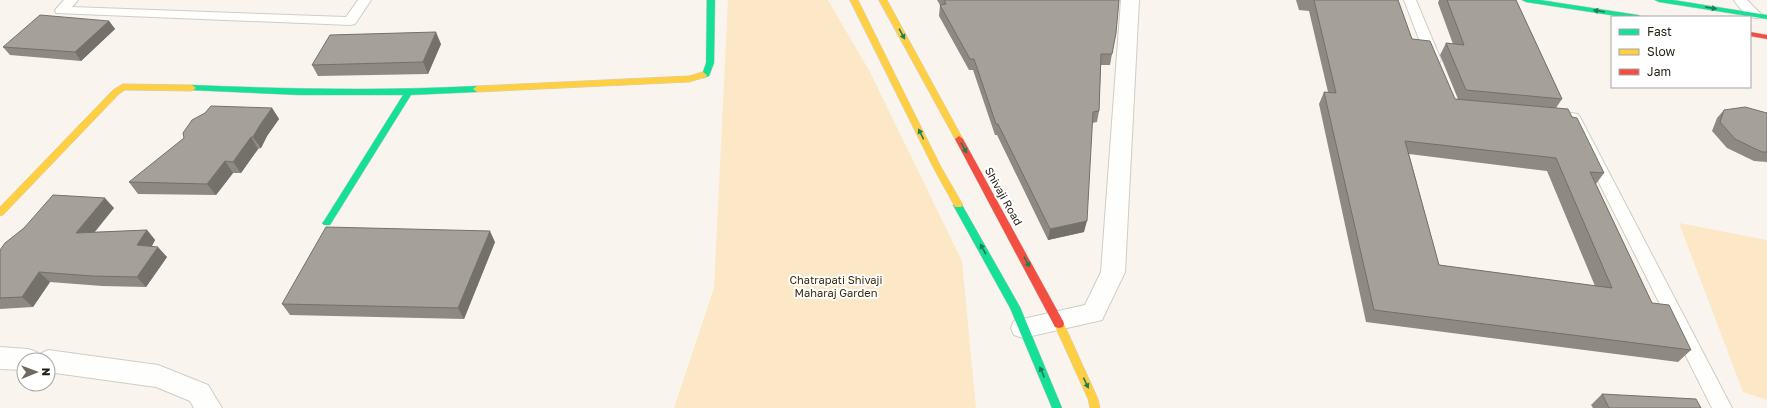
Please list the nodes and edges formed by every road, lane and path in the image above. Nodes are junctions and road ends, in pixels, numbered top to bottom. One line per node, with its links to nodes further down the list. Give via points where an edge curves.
1 (72, 0): 2 (lane, via 61,10 350,21)
2 (365, 0)
3 (711, 0): 16 (main road, via 710,63 706,74 689,79)
4 (854, 0): 21 (main road, one-way to 4, via 1015,308 937,167)
5 (883, 0): 20 (main road, Shivaji Road, one-way to 20)
6 (1130, 0): 20 (street, via 1113,272 1093,313)
7 (1410, 0): 15 (lane)
8 (1526, 0): 11 (main road, one-way to 8)
9 (1659, 0): 12 (main road, one-way to 12)
10 (1740, 0): 12 (lane)
11 (1631, 16)
12 (1761, 16)
13 (1751, 34): 14 (main road)
14 (1767, 37)
15 (1438, 72)
16 (409, 92): 18 (main road, via 123,87); 19 (main road)
17 (1535, 114): 28 (lane, via 1573,117)
18 (0, 213)
19 (327, 223)
20 (1057, 321): 21 (street); 27 (main road, Shivaji Road, one-way to 27, via 1094,399)
21 (1023, 328): 26 (main road, one-way to 21)
22 (0, 358): 23 (street)
23 (16, 359)
24 (56, 362): 25 (street, via 158,376 199,393)
25 (209, 408)
26 (1057, 408)
27 (1094, 408)
28 (1722, 408)

